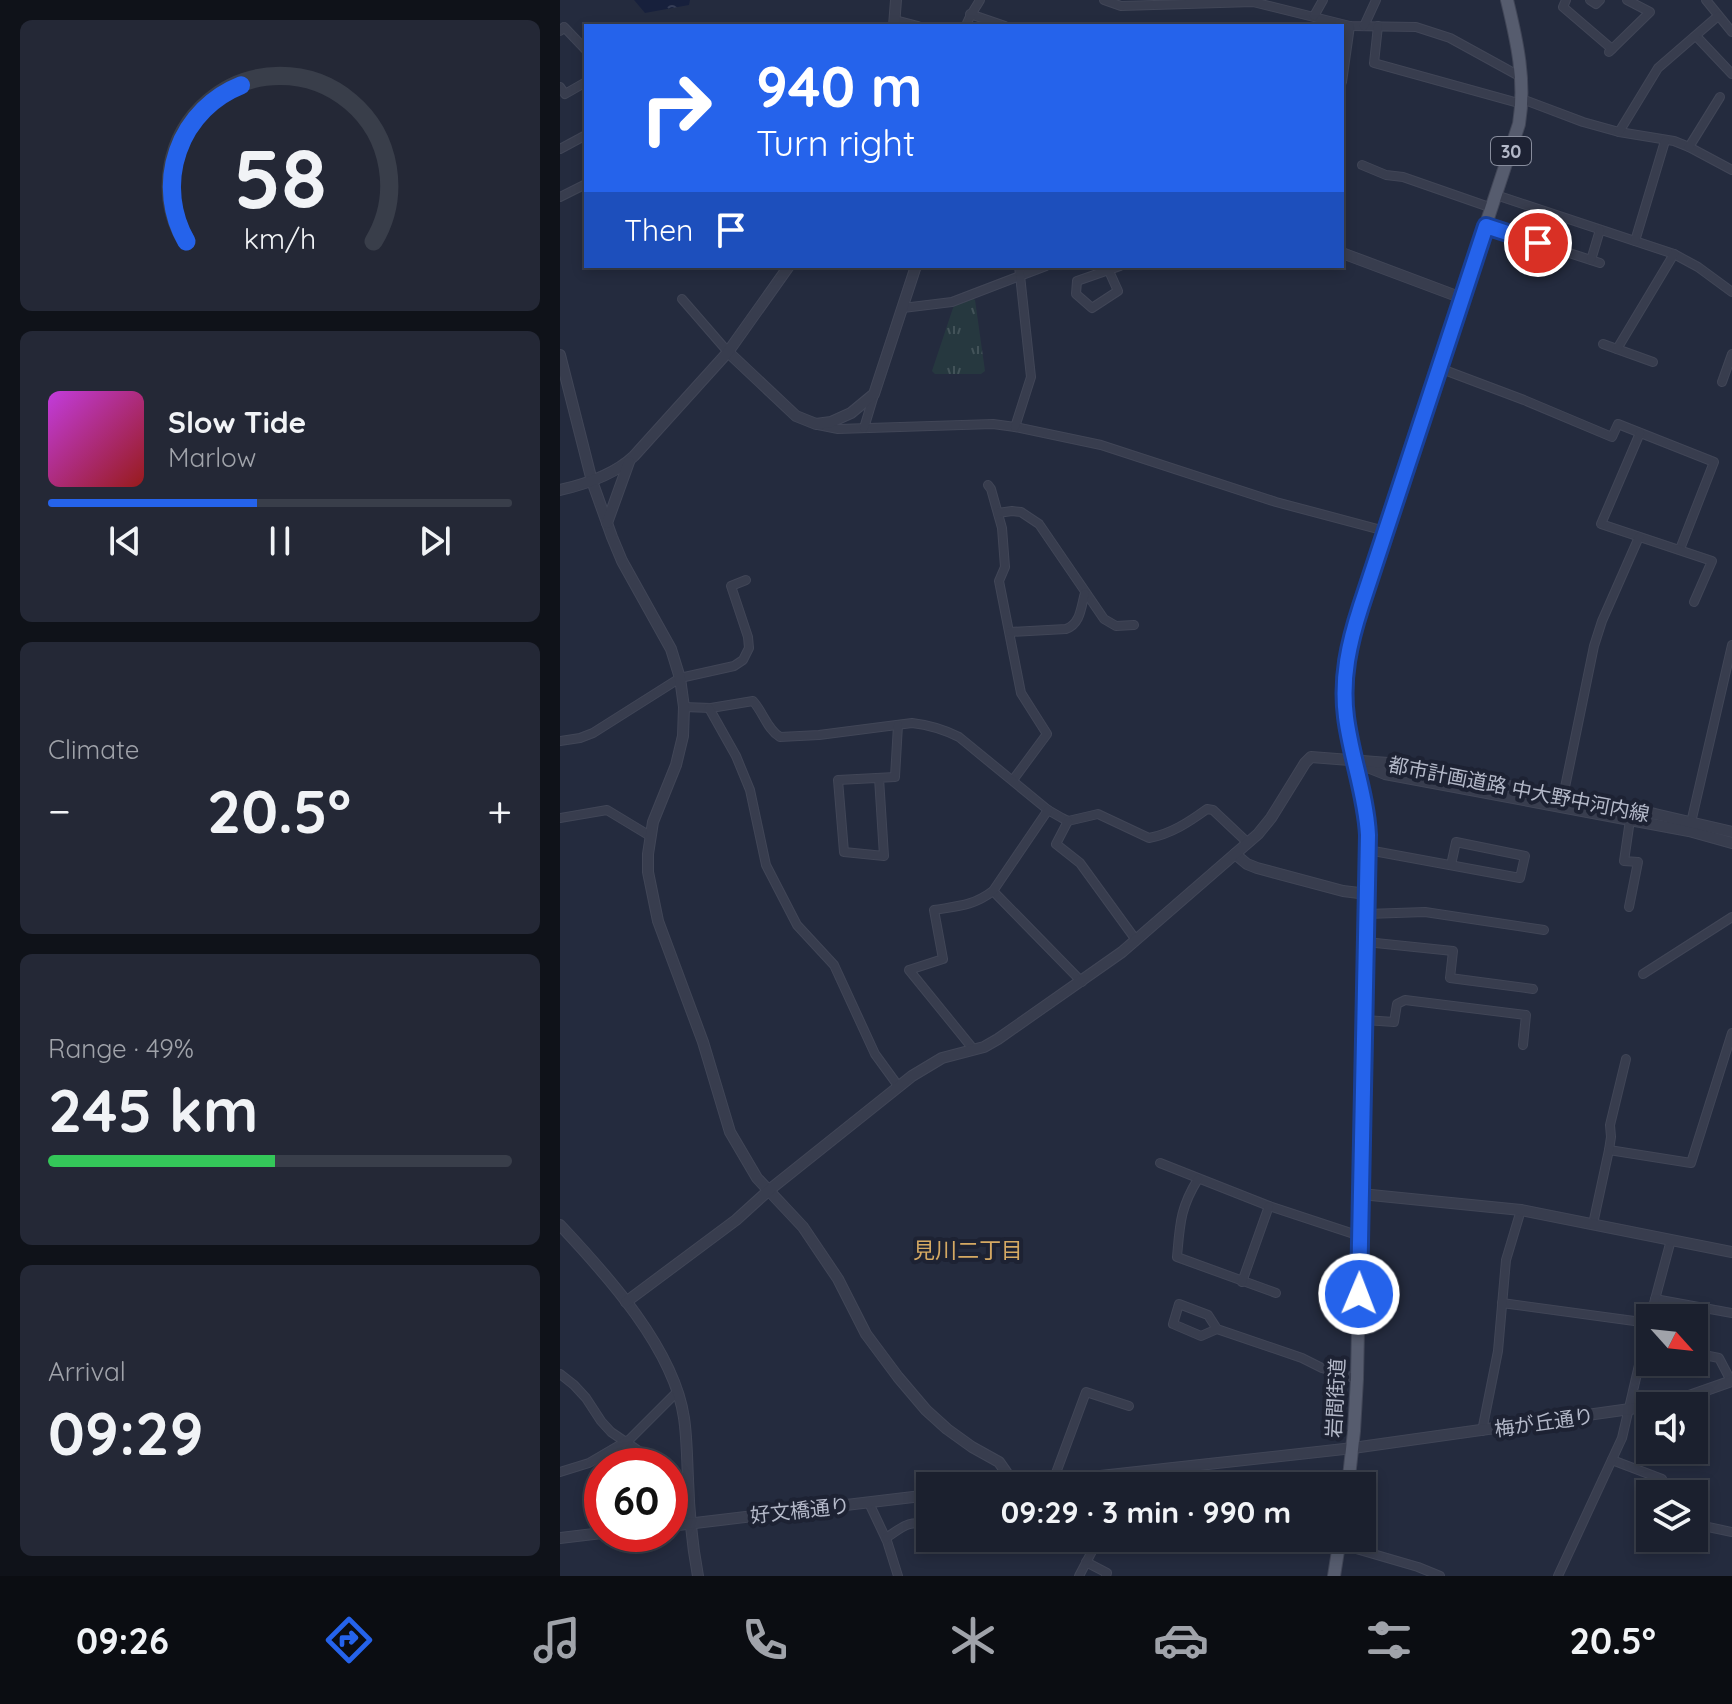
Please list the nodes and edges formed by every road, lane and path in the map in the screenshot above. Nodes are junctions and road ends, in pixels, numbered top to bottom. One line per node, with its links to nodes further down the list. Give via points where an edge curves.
1 (980, 0): 16 (street)
2 (1104, 0): 14 (street)
3 (1323, 0): 17 (street)
4 (1376, 0): 23 (street)
5 (1507, 0): 32 (main road, 岩間街道 / 30)
6 (1566, 0): 9 (street, via 1563,7 1611,50 1650,12)
7 (1590, 0): 8 (street)
8 (1600, 0)
9 (1627, 0)
10 (1706, 0): 18 (street)
11 (1213, 1): 13 (street); 15 (street)
12 (896, 2): 19 (street)
13 (1166, 2): 14 (street)
14 (1122, 3)
15 (1275, 3): 17 (street)
16 (970, 14): 20 (street); 21 (street)
17 (1314, 16): 22 (street)
18 (1718, 16): 27 (street); 28 (street)
19 (895, 23)
20 (967, 24)
21 (999, 24)
22 (1335, 24)
23 (1364, 26): 24 (street); 25 (street)
24 (1378, 26): 32 (street, via 1435,32); 36 (street, via 1374,63)
25 (1346, 28): 30 (street)
26 (560, 31): 29 (street, via 564,27)
27 (1732, 32)
28 (1696, 36): 31 (street); 37 (street, via 1658,68)
29 (584, 48)
30 (1344, 55)
31 (1732, 74)
32 (1522, 77): 36 (main road, 岩間街道 / 30)
33 (584, 83): 34 (street, via 565,94)
34 (560, 87)
35 (1720, 97): 40 (street)
36 (1522, 102): 37 (street); 46 (main road, 岩間街道 / 30)
37 (1619, 132): 39 (street)
38 (584, 136): 41 (street)
39 (1665, 141): 40 (street); 49 (street)
40 (1689, 147): 43 (street)
41 (560, 149)
42 (1362, 165): 46 (street)
43 (1732, 170)
44 (584, 185): 45 (street)
45 (560, 197)
46 (1494, 202): 47 (main road, 岩間街道 / 30); 48 (street)
47 (1486, 226): 48 (street, via 1596,262); 60 (main road, 岩間街道 / 30)
48 (1600, 230): 49 (street)
49 (1635, 241): 51 (street)
50 (1344, 254): 60 (street)
51 (1674, 254): 59 (street); 64 (street)
52 (788, 268): 65 (street)
53 (915, 268): 62 (street)
54 (1019, 268): 58 (street)
55 (1041, 268): 58 (street)
56 (1116, 268): 57 (street)
57 (1109, 271): 57 (street, via 1077,281 1076,294 1092,308 1118,291)
58 (1019, 277): 62 (street, via 952,302); 73 (street, via 1031,377)
59 (1732, 292)
60 (1462, 298): 69 (main road, 岩間街道 / 30)
61 (682, 299): 65 (street)
62 (903, 308): 71 (street)
63 (1603, 344): 64 (street)
64 (1617, 349): 68 (street)
65 (728, 352): 72 (street, via 796,416); 76 (street)
66 (1732, 354): 70 (street)
67 (560, 355): 77 (street)
68 (1653, 362)
69 (1439, 368): 75 (street, via 1612,437 1618,424); 82 (main road, 岩間街道 / 30)
70 (1722, 382)
71 (874, 394): 72 (street, via 851,413); 74 (street)
72 (816, 424): 74 (street)
73 (1015, 427): 74 (street); 82 (street, via 1101,445 1262,498)
74 (864, 428)
75 (1640, 433): 83 (street, via 1601,524); 84 (street, via 1714,462)
76 (629, 460): 77 (street); 81 (street)
77 (592, 481): 79 (street); 81 (street)
78 (988, 485): 80 (street)
79 (560, 490)
80 (998, 513): 86 (street, via 1021,512 1039,524); 89 (street, via 1005,567 999,581)
81 (607, 523): 91 (street, via 671,649)
82 (1385, 531): 96 (main road, 岩間街道 / 30, via 1345,672 1346,718)
83 (1639, 537): 84 (street); 99 (street, via 1594,646)
84 (1680, 549): 87 (street, via 1712,561)
85 (746, 580): 91 (street, via 731,586 748,637 743,660)
86 (1085, 593): 88 (street, via 1110,624); 89 (street, via 1073,627)
87 (1694, 602)
88 (1134, 625)
89 (1010, 632): 98 (street, via 1021,693 1047,734)
90 (1732, 647): 104 (street)
91 (680, 678): 92 (street); 95 (street, via 593,733)
92 (684, 707): 93 (street); 106 (street, via 680,750)
93 (709, 708): 94 (street, via 753,701 780,737); 128 (street, via 750,790 766,865 797,925 834,965 875,1054)
94 (898, 725): 97 (street, via 895,777); 98 (street, via 942,728)
95 (560, 741)
96 (1355, 761): 99 (street, 都市計画道路 中大野中河内線); 102 (street, 都市計画道路 中大野中河内線, via 1385,774); 107 (street, via 1309,758 1266,826); 109 (main road, 岩間街道 / 30)
97 (879, 778): 97 (street, via 838,780 844,852 884,856)
98 (1013, 780): 100 (street)
99 (1563, 797): 104 (street, 都市計画道路 中大野中河内線)
100 (1048, 810): 103 (street); 112 (street)
101 (560, 818): 106 (street, via 607,810)
102 (1630, 820): 104 (street, 都市計画道路 中大野中河内線); 114 (street, via 1624,861 1638,862)
103 (1068, 821): 107 (street, via 1098,814 1149,838 1179,828 1207,809); 118 (street, via 1056,844 1080,863)
104 (1690, 826): 105 (street, 都市計画道路 中大野中河内線); 108 (street, 都市計画道路 中大野中河内線)
105 (1732, 832)
106 (650, 836): 132 (street, via 648,872 658,921 730,1132)
107 (1248, 843): 110 (street)
108 (1732, 843)
109 (1368, 850): 111 (street); 113 (main road, 岩間街道 / 30)
110 (1235, 854): 113 (street, via 1257,868); 118 (street)
111 (1451, 865): 111 (street, via 1520,878 1525,856 1456,842)
112 (993, 891): 121 (street); 126 (street, via 971,905 934,910 943,959 909,970)
113 (1367, 894): 115 (main road, 岩間街道 / 30)
114 (1629, 907)
115 (1367, 914): 117 (street, via 1425,912); 119 (main road, 岩間街道 / 30)
116 (1732, 917): 120 (street)
117 (1544, 930)
118 (1136, 940): 121 (street)
119 (1366, 942): 122 (street, via 1453,951 1450,978); 123 (main road, 岩間街道 / 30)
120 (1643, 974)
121 (1082, 982): 126 (street)
122 (1533, 989)
123 (1365, 1020): 125 (street, via 1394,1022 1397,1004 1405,1000 1526,1015); 133 (main road, 岩間街道 / 30)
124 (1732, 1033): 129 (street, via 1691,1163)
125 (1523, 1045)
126 (974, 1050): 128 (street, via 942,1058)
127 (1626, 1059): 129 (street)
128 (899, 1087): 132 (street)
129 (1609, 1150): 136 (street)
130 (1160, 1163): 131 (street)
131 (1198, 1179): 134 (street); 141 (street, via 1181,1217 1177,1257)
132 (768, 1191): 144 (street); 165 (street, via 815,1245 866,1334 898,1377 947,1429)
133 (1361, 1194): 135 (street); 138 (main road, 岩間街道 / 30)
134 (1269, 1206): 138 (street); 141 (street)
135 (1521, 1210): 136 (street); 145 (street, via 1506,1260)
136 (1593, 1224): 139 (street)
137 (560, 1225): 144 (street)
138 (1360, 1236): 153 (main road, 岩間街道 / 30)
139 (1671, 1240): 140 (street); 143 (street)
140 (1732, 1252)
141 (1242, 1282): 142 (street)
142 (1276, 1293)
143 (1655, 1299): 146 (street); 147 (street)
144 (626, 1302): 155 (street, via 655,1342)
145 (1502, 1303): 148 (street); 158 (street)
146 (1654, 1304)
147 (1732, 1313)
148 (1636, 1318)
149 (1217, 1329): 149 (street, via 1208,1315 1179,1304 1173,1324 1201,1336); 153 (street)
150 (1708, 1356): 154 (street, via 1719,1358)
151 (560, 1374): 159 (street)
152 (1638, 1376): 157 (street)
153 (1357, 1379): 162 (main road, 岩間街道 / 30)
154 (1732, 1381): 157 (street, 梅が丘通り, via 1675,1401)
155 (677, 1392): 159 (street); 161 (street)
156 (1129, 1406): 166 (street, via 1086,1392)
157 (1630, 1409): 158 (street, 梅が丘通り); 163 (street)
158 (1482, 1431): 162 (street, 梅が丘通り)
159 (625, 1442): 160 (street); 164 (street)
160 (634, 1448)
161 (686, 1448)
162 (1353, 1448): 167 (street); 168 (main road, 岩間街道 / 30)
163 (1612, 1460): 169 (street); 190 (street)
164 (560, 1472)
165 (1006, 1472)
166 (1056, 1472)
167 (1167, 1472)
168 (1350, 1472)
169 (1662, 1480)
170 (688, 1483): 174 (street)
171 (916, 1497): 172 (street, 好文橋通り)
172 (869, 1503): 174 (street, 好文橋通り); 179 (street)
173 (916, 1521): 179 (street)
174 (690, 1523): 184 (street)
175 (1708, 1527): 176 (street)
176 (1732, 1532)
177 (584, 1535): 178 (street)
178 (560, 1538)
179 (886, 1538): 185 (street)
180 (1091, 1552): 183 (street)
181 (1337, 1552): 188 (main road)
182 (1372, 1552): 189 (street)
183 (1086, 1562): 186 (street); 187 (street)
184 (698, 1576)
185 (898, 1576)
186 (1079, 1576)
187 (1106, 1576)
188 (1334, 1576)
189 (1440, 1576)
190 (1558, 1576)

